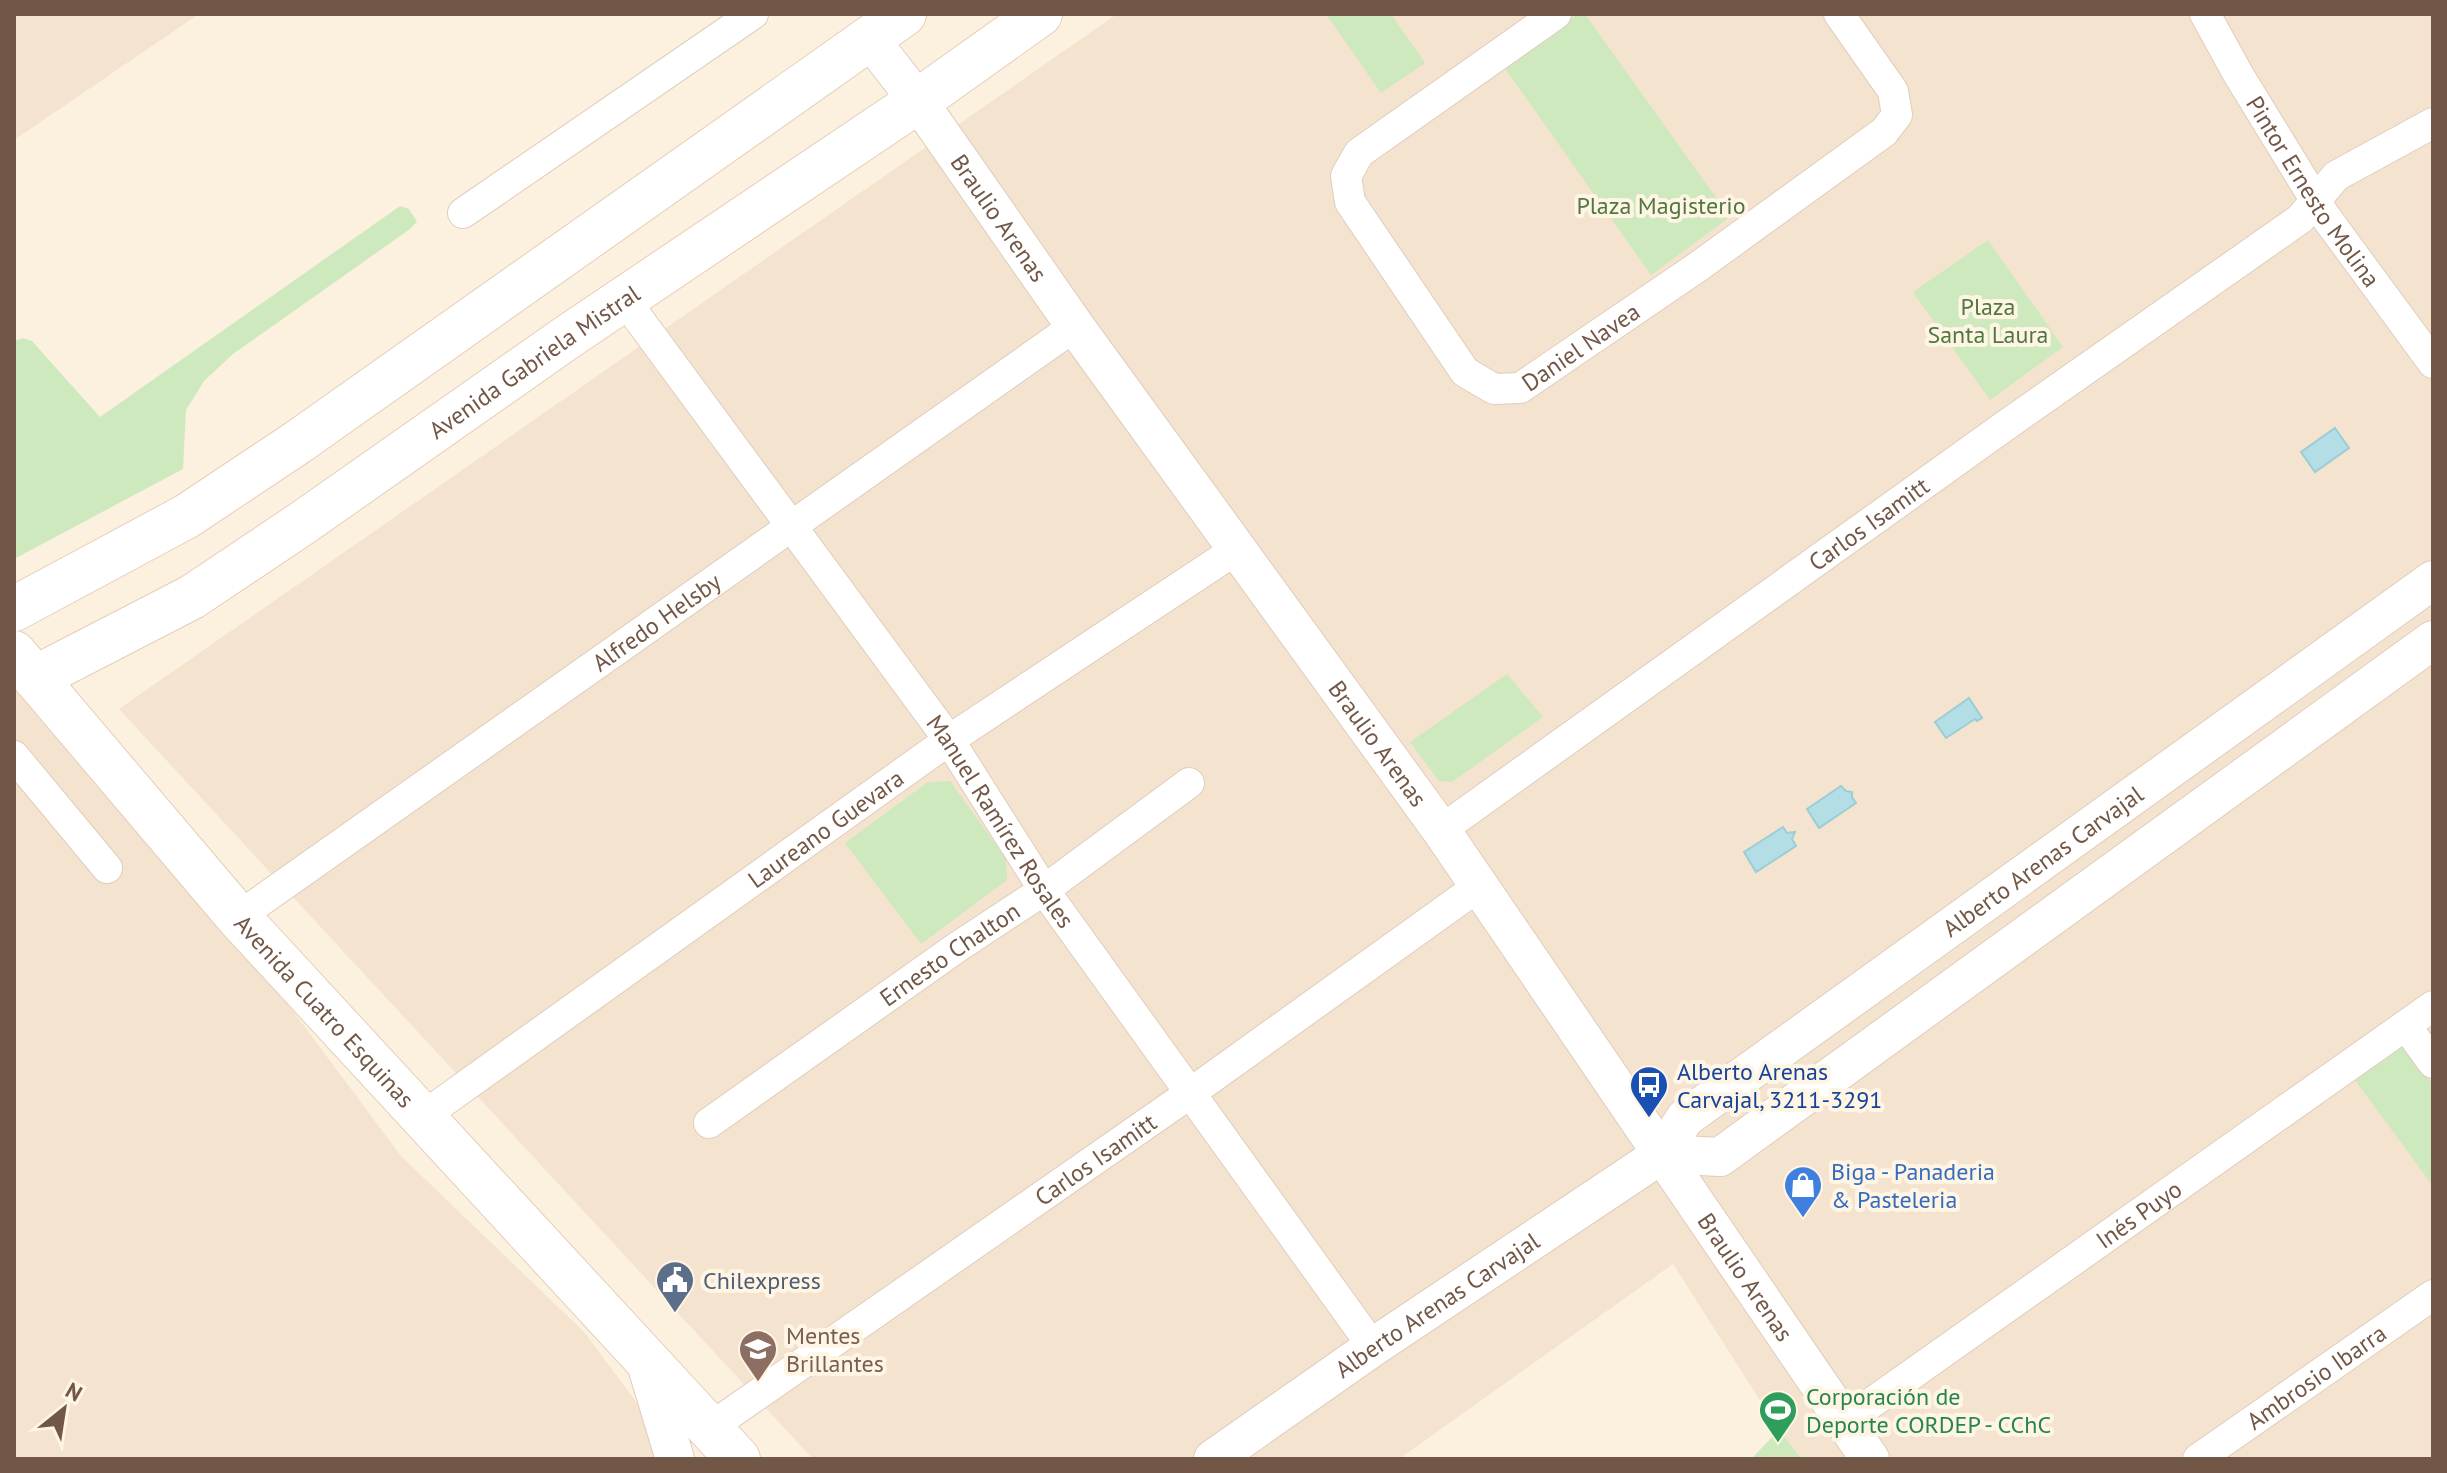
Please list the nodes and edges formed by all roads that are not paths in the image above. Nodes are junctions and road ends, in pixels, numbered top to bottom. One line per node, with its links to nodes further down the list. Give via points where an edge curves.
1 (753, 14): 10 (street)
2 (1040, 14): 7 (main road, Avenida Gabriela Mistral)
3 (1839, 14): 5 (street, Daniel Navea, via 1893,91 1897,115 1884,132 1520,388 1494,389 1465,372 1350,202 1346,176 1359,153)
4 (2205, 14): 9 (street, Pintor Ernesto Molina)
5 (1538, 19)
6 (887, 26): 7 (street, Braulio Arenas); 17 (main road, via 298,442 199,508)
7 (918, 101): 11 (main road, Avenida Gabriela Mistral); 12 (street, Braulio Arenas)
8 (2433, 123): 9 (street, Carlos Isamitt, via 2336,176)
9 (2307, 210): 13 (street, Pintor Ernesto Molina); 23 (street, Carlos Isamitt)
10 (463, 213)
11 (624, 299): 14 (street, Manuel Ramírez Rosales); 19 (main road, Avenida Gabriela Mistral, via 192,597)
12 (1075, 326): 14 (street, Alfredo Helsby); 15 (street, Braulio Arenas)
13 (2433, 363)
14 (792, 528): 20 (street, Manuel Ramírez Rosales); 27 (street, Alfredo Helsby)
15 (1237, 549): 20 (street, Laureano Guevara); 23 (street, Braulio Arenas)
16 (2433, 580): 34 (street, Alberto Arenas Carvajal, via 1685,1118)
17 (14, 609)
18 (2433, 640): 34 (street, via 1720,1157)
19 (21, 673): 27 (main road, Avenida Cuatro Esquinas)
20 (949, 740): 26 (street, Manuel Ramírez Rosales); 32 (street, Laureano Guevara)
21 (14, 756): 24 (street)
22 (1189, 783): 26 (street, Ernesto Chalton)
23 (1441, 830): 25 (street, Braulio Arenas)
24 (107, 868)
25 (1479, 886): 31 (street, Carlos Isamitt); 34 (street, Braulio Arenas)
26 (1044, 890): 31 (street, Manuel Ramírez Rosales); 33 (street, Ernesto Chalton)
27 (238, 917): 32 (main road, Avenida Cuatro Esquinas)
28 (2433, 1006): 29 (street, Inés Puyo)
29 (2406, 1026): 30 (street); 38 (street, Inés Puyo)
30 (2433, 1063)
31 (1189, 1094): 36 (street, Manuel Ramírez Rosales); 39 (street, Carlos Isamitt)
32 (422, 1117): 37 (main road, Avenida Cuatro Esquinas)
33 (709, 1123)
34 (1662, 1154): 36 (street, Alberto Arenas Carvajal); 38 (street, Braulio Arenas)
35 (2433, 1295): 43 (street, Ambrosio Ibarra)
36 (1373, 1347): 41 (street, Alberto Arenas Carvajal)
37 (645, 1360): 39 (main road, Avenida Cuatro Esquinas); 40 (street)
38 (1843, 1423): 42 (street, Braulio Arenas)
39 (711, 1449)
40 (675, 1459)
41 (1213, 1459)
42 (1870, 1459)
43 (2198, 1459)

